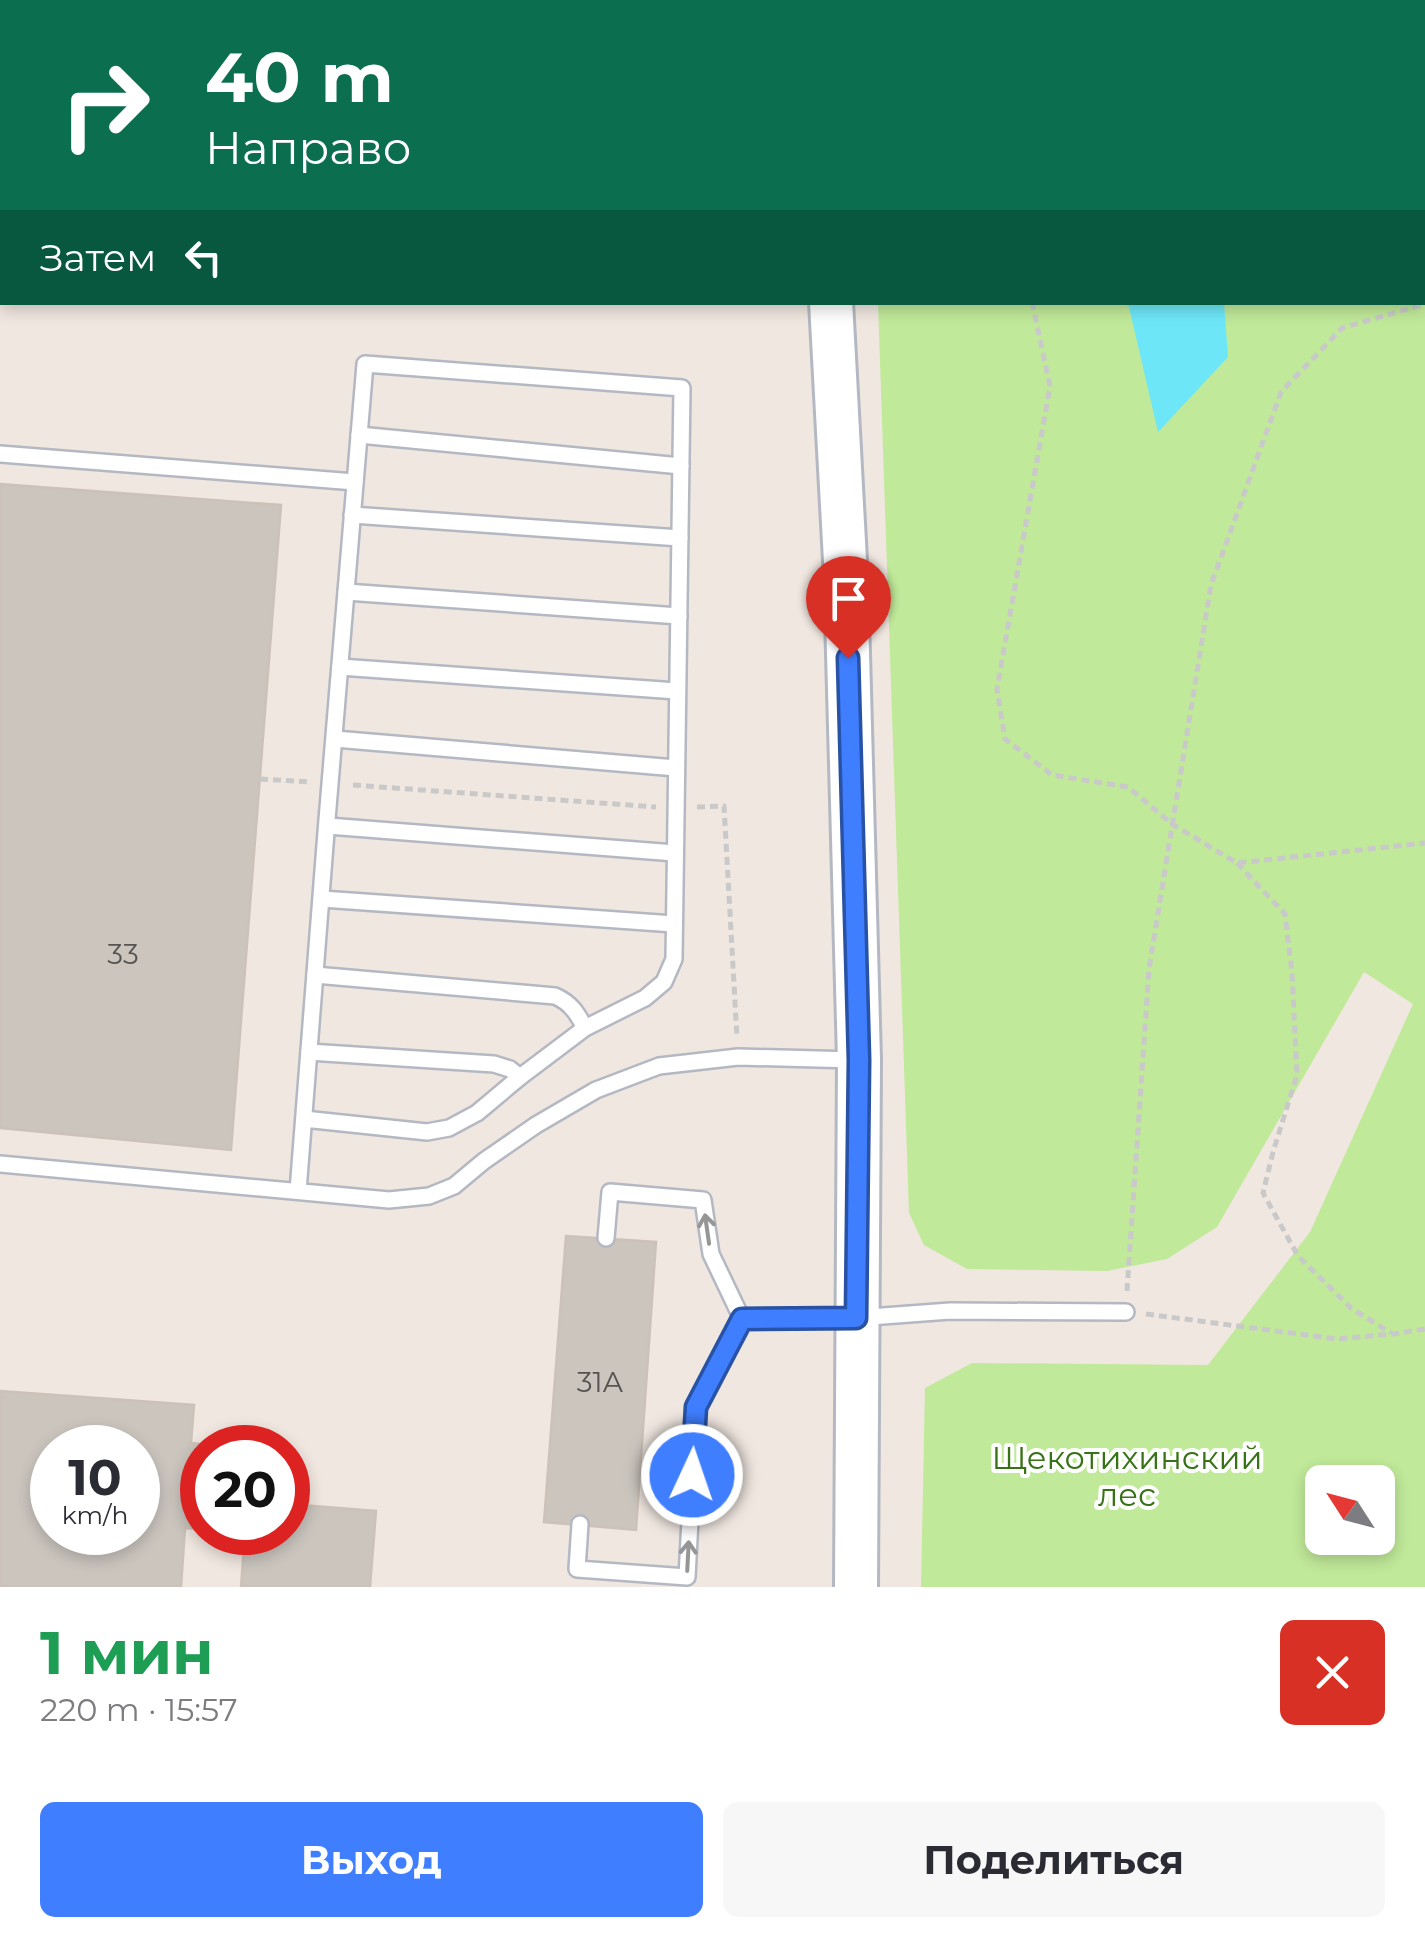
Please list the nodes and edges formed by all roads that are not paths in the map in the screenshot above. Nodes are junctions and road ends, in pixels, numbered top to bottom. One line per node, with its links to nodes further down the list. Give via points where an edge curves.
1 (831, 305): 21 (main road)
2 (358, 435): 4 (lane); 4 (lane, via 364,364 682,388); 5 (lane)
3 (0, 454): 5 (lane)
4 (681, 466): 7 (lane)
5 (355, 482): 6 (lane)
6 (352, 515): 7 (lane); 8 (lane)
7 (680, 538): 9 (lane)
8 (346, 592): 9 (lane); 10 (lane)
9 (679, 616): 11 (lane)
10 (340, 668): 11 (lane); 12 (lane)
11 (678, 691): 13 (lane)
12 (335, 739): 13 (lane); 14 (lane)
13 (676, 768): 15 (lane)
14 (328, 826): 15 (lane); 16 (lane)
15 (675, 853): 17 (lane)
16 (322, 899): 17 (lane); 18 (lane)
17 (674, 924): 19 (lane, via 674,959 664,982)
18 (315, 975): 19 (lane, via 555,996); 20 (lane)
19 (586, 1028): 22 (lane)
20 (309, 1052): 22 (lane, via 494,1064); 23 (lane)
21 (859, 1060): 25 (lane, via 738,1057 659,1066 596,1090 429,1196 389,1200); 28 (main road)
22 (520, 1077): 23 (lane, via 449,1128 427,1132)
23 (304, 1120): 25 (lane)
24 (0, 1164): 25 (lane)
25 (298, 1191)
26 (606, 1238): 29 (lane, one-way to 26, via 711,1254 703,1200 610,1192)
27 (1126, 1312): 28 (lane)
28 (856, 1318): 29 (lane); 31 (main road)
29 (742, 1319): 30 (lane, one-way to 29, via 577,1570 687,1578 696,1407)
30 (580, 1524)
31 (854, 1582)

